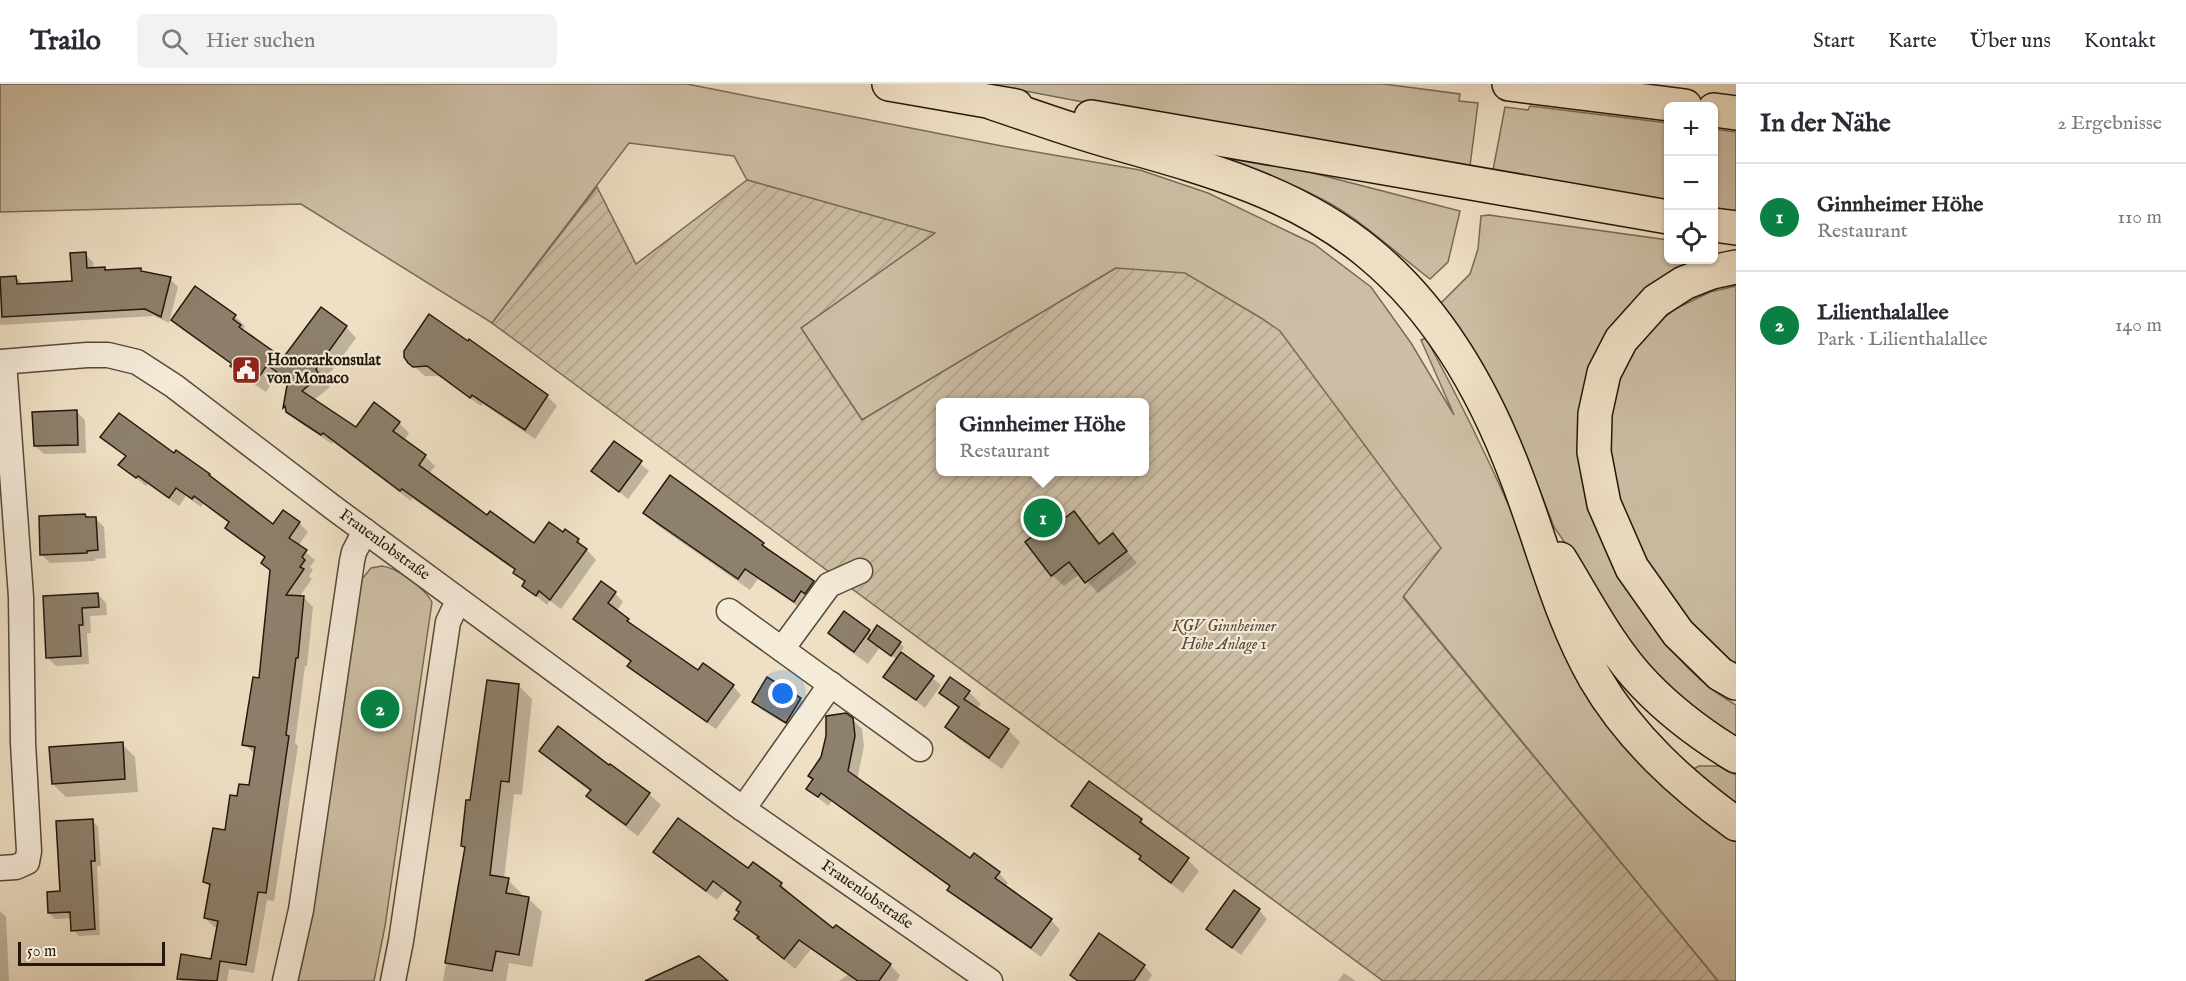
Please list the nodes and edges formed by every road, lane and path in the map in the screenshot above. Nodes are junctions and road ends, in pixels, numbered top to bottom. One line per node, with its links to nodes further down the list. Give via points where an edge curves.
1 (889, 84): 3 (highway)
2 (1509, 84): 4 (highway)
3 (993, 103): 7 (highway, via 1118,121); 10 (highway, via 1220,173 1299,207 1349,238 1402,284 1441,332 1479,394)
4 (1664, 103)
5 (1718, 111): 6 (highway)
6 (1736, 113)
7 (1664, 216)
8 (1736, 267): 16 (highway, via 1712,272 1656,301 1621,340 1604,373 1595,414 1594,452 1604,504 1632,568 1678,633 1720,674)
9 (2, 362): 11 (street, Frauenlobstraße, via 87,355 137,362); 22 (street, via 21,597 29,851 27,862)
10 (1517, 478): 19 (highway, via 1559,557 1628,665 1644,685 1695,730); 21 (highway, via 1569,624 1595,678 1629,728 1670,771)
11 (365, 531): 13 (street, Frauenlobstraße); 24 (street, via 352,561 301,910)
12 (860, 571): 15 (street, via 829,585)
13 (458, 601): 20 (street, Frauenlobstraße); 25 (street, via 448,622)
14 (729, 611): 15 (street)
15 (782, 649): 17 (street)
16 (1736, 683)
17 (831, 684): 18 (street); 20 (street)
18 (920, 749)
19 (1736, 756)
20 (743, 810): 23 (street, Frauenlobstraße)
21 (1736, 824)
22 (0, 868)
23 (962, 974): 26 (street, Frauenlobstraße)
24 (285, 981)
25 (393, 981)
26 (990, 981)

